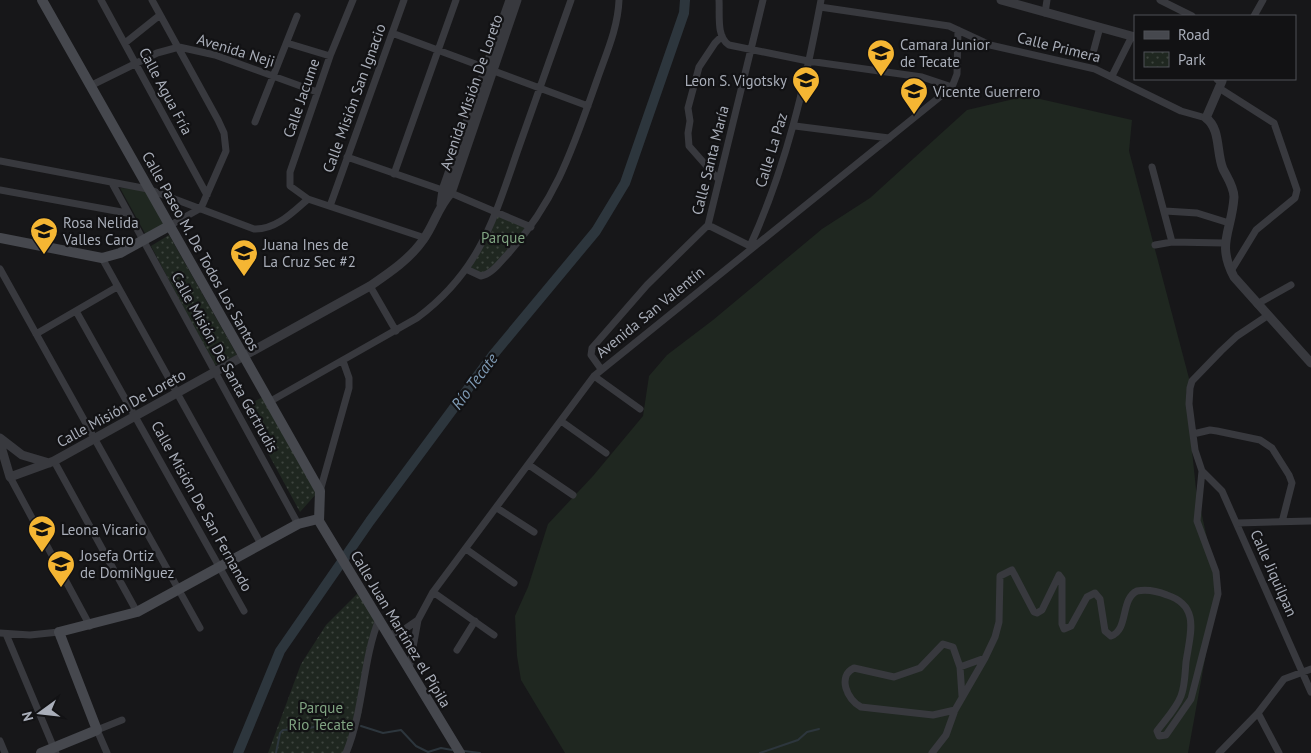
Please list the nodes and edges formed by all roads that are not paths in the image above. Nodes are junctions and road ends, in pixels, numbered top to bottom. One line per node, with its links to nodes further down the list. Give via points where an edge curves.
1 (42, 0): 41 (main road, Calle Paseo M. De Todos Los Santos)
2 (101, 0): 29 (street, Calle Agua Fría)
3 (152, 0): 19 (street)
4 (353, 0): 34 (street, Calle Jacume)
5 (404, 0): 25 (street, Calle Misión San Ignacio)
6 (456, 0): 32 (street)
7 (510, 0): 37 (street, Avenida Misión De Loreto)
8 (517, 0): 37 (street, Avenida Misión De Loreto)
9 (571, 0): 43 (street)
10 (619, 0): 45 (street, via 614,30)
11 (720, 0): 26 (street)
12 (763, 0): 31 (street, Calle Santa María)
13 (1048, 0): 18 (street)
14 (1160, 0): 20 (street)
15 (1263, 0): 21 (street)
16 (1006, 1): 18 (street)
17 (820, 3): 24 (street, Calle Primera, via 938,23); 35 (street, Calle La Paz)
18 (1044, 13): 23 (street)
19 (160, 14): 29 (street); 30 (street)
20 (1190, 15)
21 (1255, 15)
22 (298, 16): 28 (street)
23 (1100, 26): 27 (street); 33 (street)
24 (958, 30): 39 (street, Calle Primera, via 990,44); 42 (street, via 957,74)
25 (392, 34): 32 (street); 50 (street, Calle Misión San Ignacio)
26 (722, 36): 31 (street, via 726,44); 54 (street, via 699,67 688,108 689,146)
27 (1134, 37): 39 (street)
28 (287, 42): 34 (street); 38 (street)
29 (125, 43): 36 (street, Calle Agua Fría)
30 (179, 47): 36 (street, Avenida Neji); 38 (street, Avenida Neji, via 214,55); 59 (street, via 224,133 226,151)
31 (752, 49): 35 (street); 54 (street, Calle Santa María)
32 (439, 51): 37 (street); 53 (street)
33 (1093, 53)
34 (330, 56): 44 (street, Calle Jacume)
35 (808, 61): 42 (street, via 922,77); 48 (street, Calle La Paz)
36 (135, 63): 41 (street, Avenida Neji); 59 (street, Calle Agua Fría)
37 (489, 68): 43 (street); 58 (street, Avenida Misión De Loreto)
38 (273, 76): 44 (street, Avenida Neji); 47 (street)
39 (1112, 76): 46 (street, Calle Primera, via 1181,110)
40 (1221, 82): 46 (street); 80 (street, via 1274,123 1297,190 1295,198 1256,230)
41 (92, 85): 56 (main road, Calle Paseo M. De Todos Los Santos)
42 (952, 87): 49 (street, Avenida San Valentín)
43 (540, 88): 45 (street); 64 (street)
44 (318, 92): 60 (street, Calle Jacume, via 290,172 290,186)
45 (588, 106): 69 (street, via 557,184)
46 (1206, 118): 66 (street, via 1215,128 1218,157 1233,190)
47 (255, 122)
48 (795, 126): 49 (street); 76 (street, Calle La Paz)
49 (889, 138): 76 (street, Avenida San Valentín)
50 (347, 157): 53 (street); 61 (street, Calle Misión San Ignacio)
51 (0, 161): 55 (street)
52 (1152, 167): 63 (street)
53 (394, 174): 58 (street)
54 (719, 180): 67 (street, Calle Santa María)
55 (112, 183): 56 (street); 65 (street, Calle Misión De Santa Gertrudis)
56 (148, 189): 62 (street); 68 (main road, Calle Paseo M. De Todos Los Santos)
57 (0, 190): 65 (street)
58 (447, 192): 64 (street); 71 (street)
59 (207, 195): 62 (street)
60 (308, 199): 61 (street); 62 (street, via 284,219 258,229)
61 (330, 206): 71 (street)
62 (201, 208): 68 (street)
63 (1165, 211): 66 (street, via 1196,213); 73 (street)
64 (496, 212): 69 (street); 79 (street)
65 (127, 213): 72 (street, Calle Misión De Santa Gertrudis)
66 (1229, 223): 74 (street)
67 (708, 225): 76 (street); 92 (street, Calle Santa María, via 647,285 592,348 591,355)
68 (170, 226): 72 (main road); 89 (main road, Calle Paseo M. De Todos Los Santos)
69 (531, 227): 79 (street, via 488,274 475,275)
70 (0, 238): 77 (main road)
71 (425, 238): 82 (street, via 409,256)
72 (142, 240): 77 (main road, via 120,253); 93 (street, Calle Misión De Santa Gertrudis)
73 (1172, 242): 74 (street); 75 (street)
74 (1224, 243): 80 (street)
75 (1155, 244)
76 (751, 247): 92 (street, Avenida San Valentín)
77 (102, 258): 83 (street)
78 (0, 269): 88 (street)
79 (468, 270): 87 (street, via 436,304)
80 (1231, 271): 84 (street)
81 (1291, 285): 84 (street)
82 (370, 286): 87 (street); 89 (street)
83 (117, 287): 85 (street); 95 (street)
84 (1257, 304): 86 (street)
85 (76, 311): 88 (street); 98 (street, Calle Misión De San Fernando)
86 (1267, 316): 91 (street); 100 (street, via 1237,336 1192,381 1189,404)
87 (396, 331): 90 (street)
88 (36, 334): 102 (street)
89 (242, 356): 93 (street, Calle Misión De Loreto); 96 (main road, Calle Paseo M. De Todos Los Santos)
90 (343, 361): 96 (street); 109 (street, via 349,388)
91 (1311, 363)
92 (601, 369): 94 (street, Avenida San Valentín)
93 (216, 372): 95 (street, Calle Misión De Loreto); 116 (street, Calle Misión De Santa Gertrudis)
94 (594, 376): 97 (street); 99 (street, Avenida San Valentín)
95 (177, 393): 98 (street, Calle Misión De Loreto); 118 (street)
96 (269, 402): 109 (main road, Calle Paseo M. De Todos Los Santos)
97 (640, 409)
98 (135, 416): 102 (street, Calle Misión De Loreto); 120 (street, Calle Misión De San Fernando)
99 (562, 421): 104 (street); 106 (street, Avenida San Valentín)
100 (1193, 434): 107 (street); 114 (street, via 1210,430 1244,436 1260,440 1272,448 1292,484)
101 (0, 438): 105 (street, via 22,455)
102 (95, 438): 105 (street, Calle Misión De Loreto); 122 (street)
103 (0, 444): 108 (street)
104 (606, 453)
105 (52, 462): 108 (street, Calle Misión De Loreto); 125 (street)
106 (530, 464): 110 (street); 111 (street, Avenida San Valentín)
107 (1202, 471): 115 (street, Calle Jiquilpan, via 1222,491); 136 (street, via 1197,521 1214,566 1218,594 1191,699 1166,735 1159,736 1157,731 1181,697 1191,633 1187,608 1182,600 1157,591 1134,592 1129,597 1120,630 1112,636 1105,631 1100,599 1095,592 1087,597 1071,626 1064,629 1062,577 1057,576 1042,610 1035,613 1016,575 1008,570 1000,576 999,622)
108 (10, 477): 129 (street)
109 (320, 491): 112 (main road)
110 (573, 495)
111 (497, 508): 117 (street); 119 (street, Avenida San Valentín)
112 (318, 519): 116 (main road); 126 (main road, Calle Juan Martínez el Pípila)
113 (1311, 521): 114 (street)
114 (1282, 522): 115 (street)
115 (1237, 523): 140 (street, Calle Jiquilpan)
116 (298, 524): 118 (main road)
117 (534, 532)
118 (261, 544): 120 (main road)
119 (466, 549): 121 (street); 123 (street, Avenida San Valentín)
120 (220, 567): 122 (main road); 124 (street, Calle Misión De San Fernando)
121 (514, 583)
122 (179, 589): 125 (main road); 130 (street)
123 (434, 592): 127 (street, Avenida San Valentín); 128 (street)
124 (244, 611)
125 (138, 612): 129 (main road)
126 (379, 619): 133 (main road, Calle Juan Martínez el Pípila); 152 (street, via 368,653 358,721)
127 (418, 620): 133 (street, via 406,629); 138 (street, Avenida San Valentín)
128 (475, 621): 134 (street); 135 (street)
129 (90, 626): 131 (main road)
130 (200, 628)
131 (59, 632): 132 (street); 146 (main road)
132 (3, 634): 148 (street)
133 (388, 635): 138 (main road, Calle Juan Martínez el Pípila)
134 (494, 635)
135 (457, 650)
136 (985, 658): 137 (street); 142 (street)
137 (960, 667): 142 (street); 143 (street, via 953,647 943,644 917,670 892,677 854,668 847,675 846,694 861,707 933,715)
138 (409, 669): 153 (main road, Calle Juan Martínez el Pípila)
139 (1311, 669): 140 (street)
140 (1302, 672): 141 (street, Calle Jiquilpan); 144 (street, via 1284,679)
141 (1311, 692)
142 (962, 696): 143 (street)
143 (954, 710): 154 (street, via 946,735)
144 (1258, 712): 155 (street); 156 (street)
145 (122, 720): 146 (street)
146 (97, 730): 148 (main road); 151 (street)
147 (0, 741): 149 (street)
148 (55, 750): 150 (main road)
149 (5, 753)
150 (41, 753)
151 (107, 753)
152 (346, 753)
153 (460, 753)
154 (932, 753)
155 (1219, 753)
156 (1278, 753)

